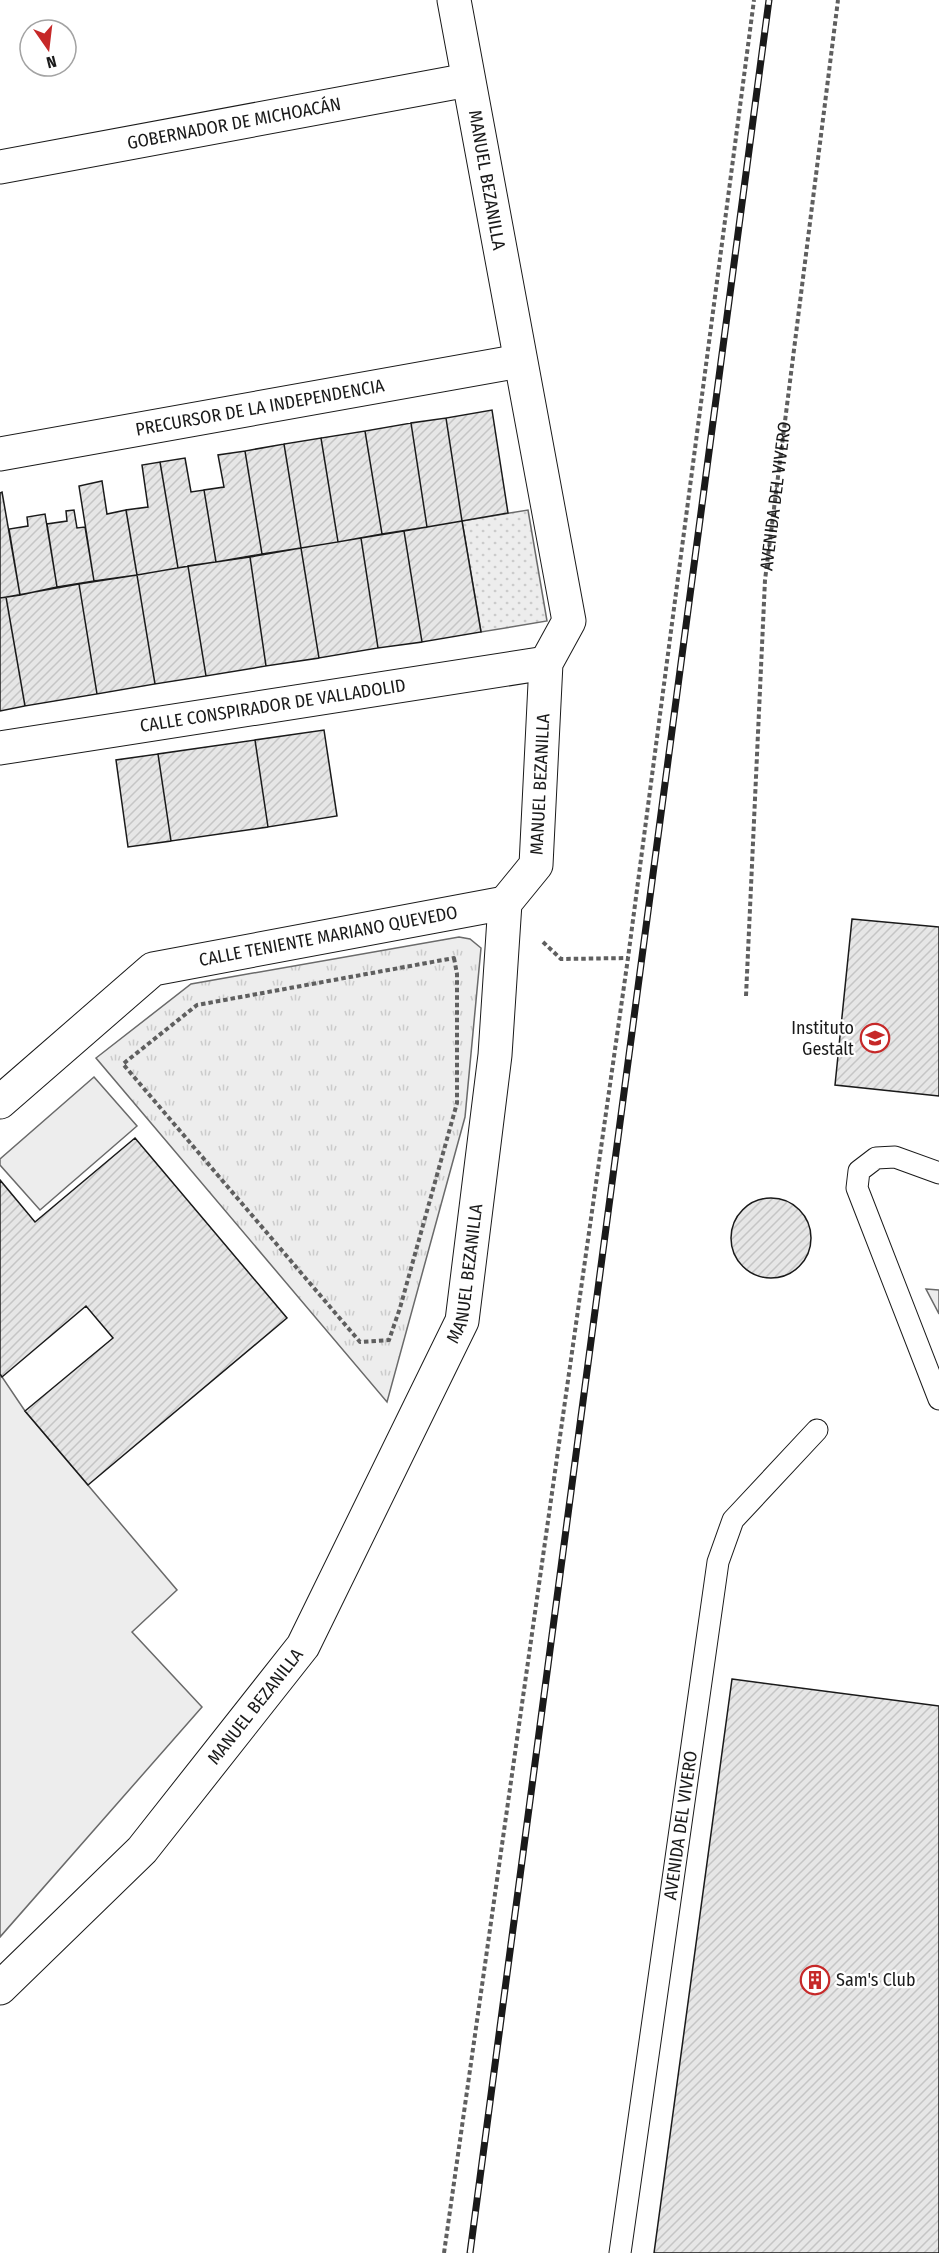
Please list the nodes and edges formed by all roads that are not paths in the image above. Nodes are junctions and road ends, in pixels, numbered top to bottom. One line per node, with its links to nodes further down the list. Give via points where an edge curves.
1 (454, 0): 2 (street, MANUEL BEZANILLA)
2 (468, 80): 3 (street, GOBERNADOR DE MICHOACÁN); 4 (street, MANUEL BEZANILLA)
3 (0, 167)
4 (520, 361): 5 (street, PRECURSOR DE LA INDEPENDENCIA); 6 (street, MANUEL BEZANILLA, via 569,621)
5 (0, 454)
6 (546, 663): 7 (street, CALLE CONSPIRADOR DE VALLADOLID); 8 (street, MANUEL BEZANILLA, via 536,865)
7 (0, 748)
8 (505, 905): 9 (street, CALLE TENIENTE MARIANO QUEVEDO, via 153,969); 13 (street, MANUEL BEZANILLA, via 495,1055 462,1322 303,1646 142,1850)
9 (0, 1102)
10 (939, 1173): 11 (lane, via 895,1157 876,1158 859,1171 856,1188)
11 (939, 1399)
12 (817, 1430): 14 (lane, AVENIDA DEL VIVERO, via 733,1520 718,1562)
13 (0, 1988)
14 (620, 2253)

